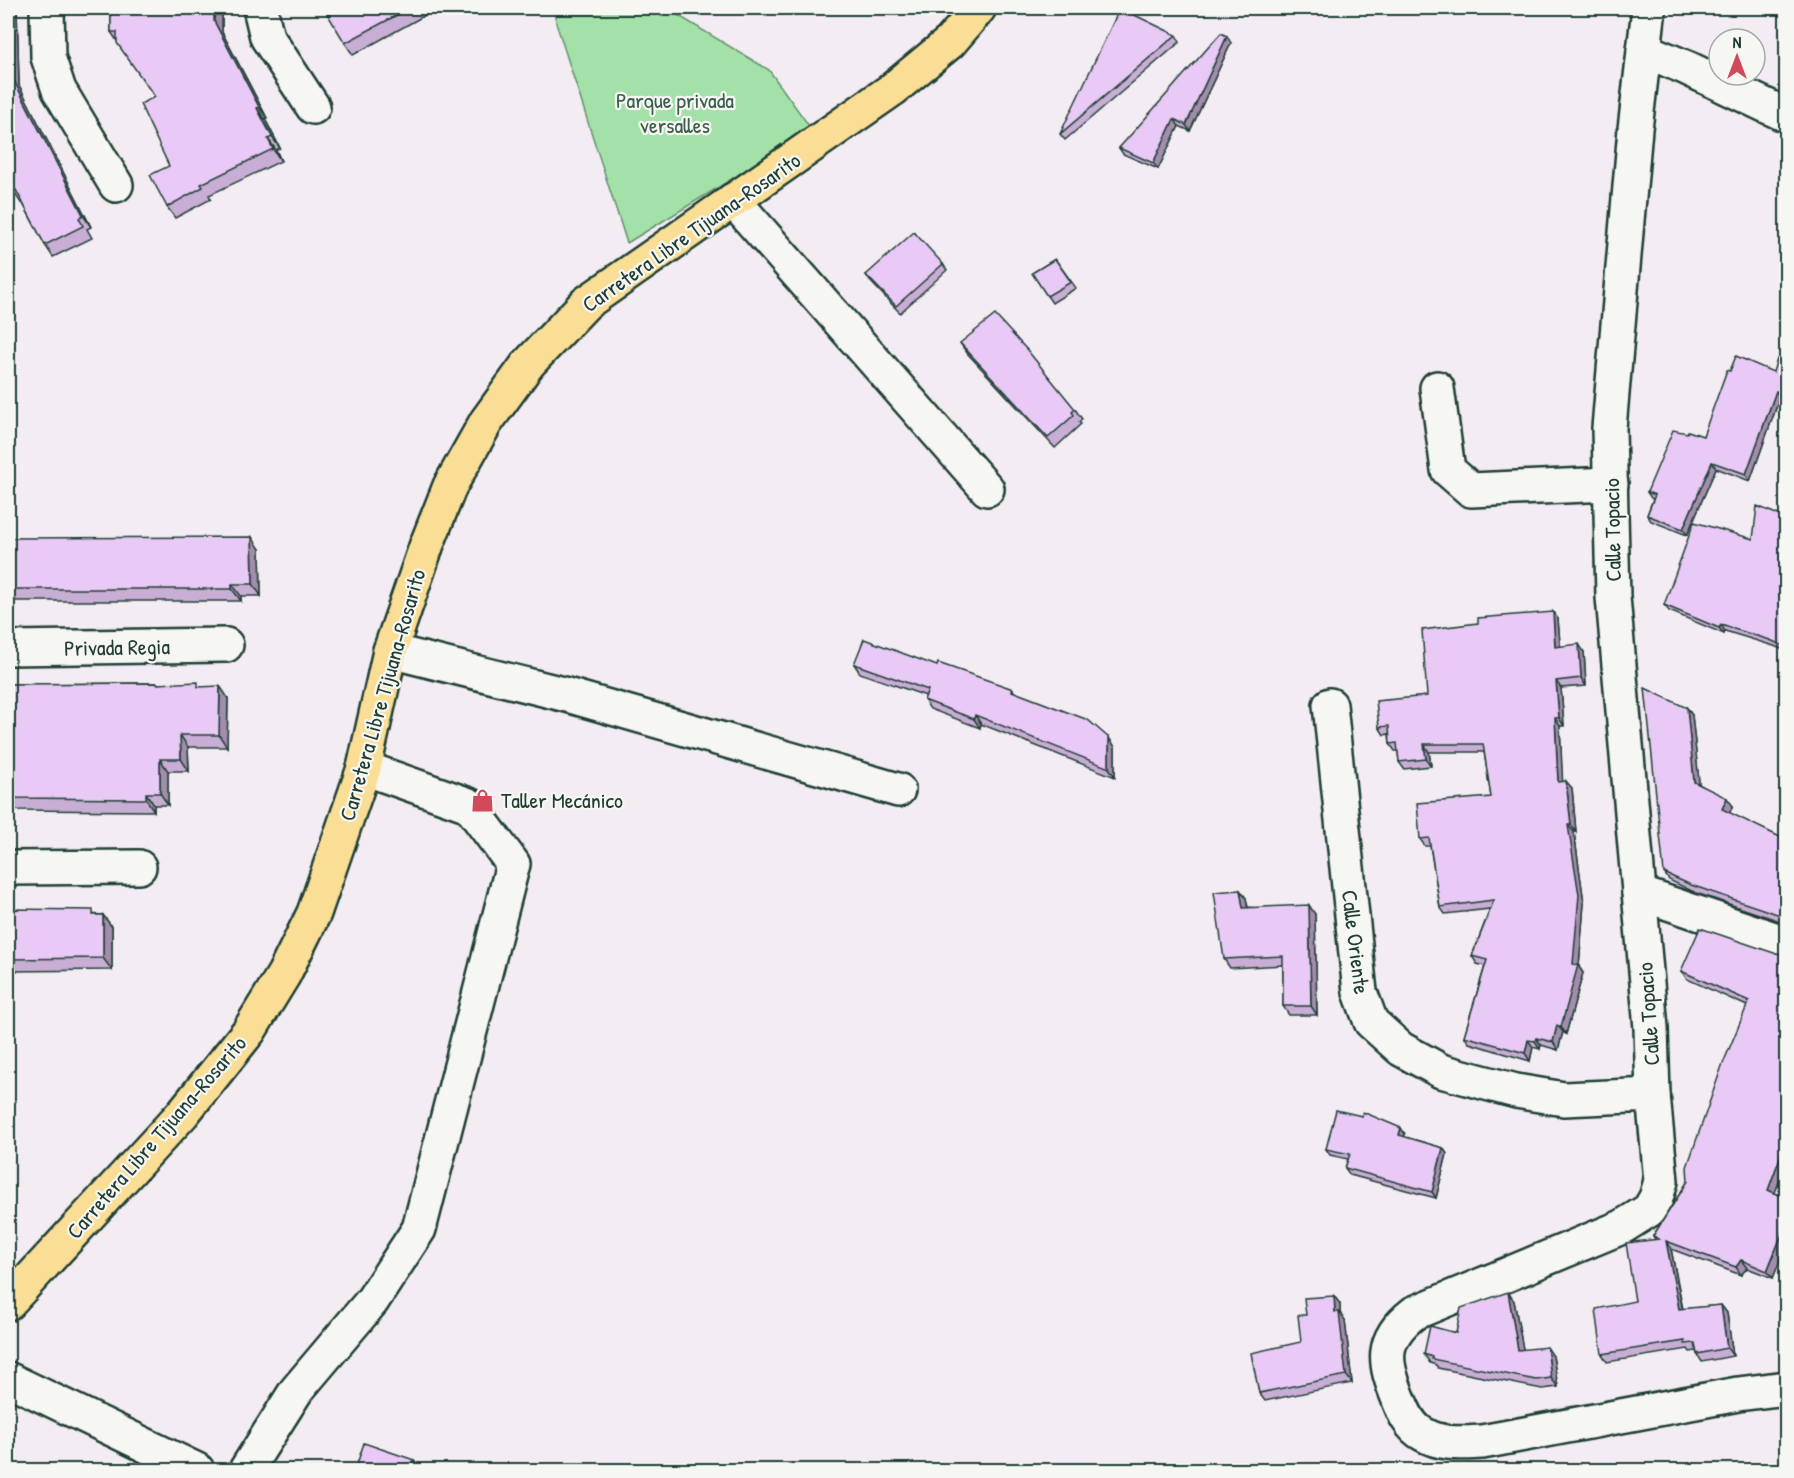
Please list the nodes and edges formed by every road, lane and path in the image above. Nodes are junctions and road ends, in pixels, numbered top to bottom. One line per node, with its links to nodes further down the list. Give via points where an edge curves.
1 (47, 8): 8 (street, via 48,57 59,90)
2 (260, 8): 6 (street, via 267,37)
3 (979, 8): 9 (main road, Carretera Libre Tijuana-Rosarito, via 950,42 893,89)
4 (1649, 8): 5 (street, Calle Topacio)
5 (1644, 50): 7 (street); 11 (street, Calle Topacio, via 1609,428)
6 (313, 107)
7 (1786, 115)
8 (116, 185)
9 (733, 200): 12 (street); 15 (main road, Carretera Libre Tijuana-Rosarito, via 586,303 528,364 486,422 450,486)
10 (1437, 388): 11 (street, via 1448,470 1471,490)
11 (1611, 484): 21 (street, Calle Topacio, via 1613,597)
12 (987, 489)
13 (226, 645): 14 (street, Privada Regia)
14 (8, 648)
15 (390, 651): 17 (main road, Carretera Libre Tijuana-Rosarito); 18 (street, via 567,695)
16 (1330, 705): 23 (street, Calle Oriente, via 1360,992 1371,1022 1401,1049 1441,1071 1516,1091 1564,1099)
17 (364, 768): 24 (main road, Carretera Libre Tijuana-Rosarito, via 314,913 284,974 249,1031 183,1113); 28 (street, via 469,806 513,864 419,1229 372,1300 296,1391)
18 (898, 790)
19 (139, 867): 20 (street)
20 (8, 868)
21 (1639, 893): 22 (street); 23 (street, Calle Topacio)
22 (1786, 943)
23 (1653, 1095): 26 (street, Calle Topacio, via 1661,1181 1649,1210 1622,1227 1414,1313 1403,1322 1389,1345 1387,1357 1389,1375 1407,1419 1420,1433 1437,1441 1482,1442)
24 (8, 1302)
25 (8, 1379): 27 (street)
26 (1786, 1388)
27 (197, 1470)
28 (246, 1470)

